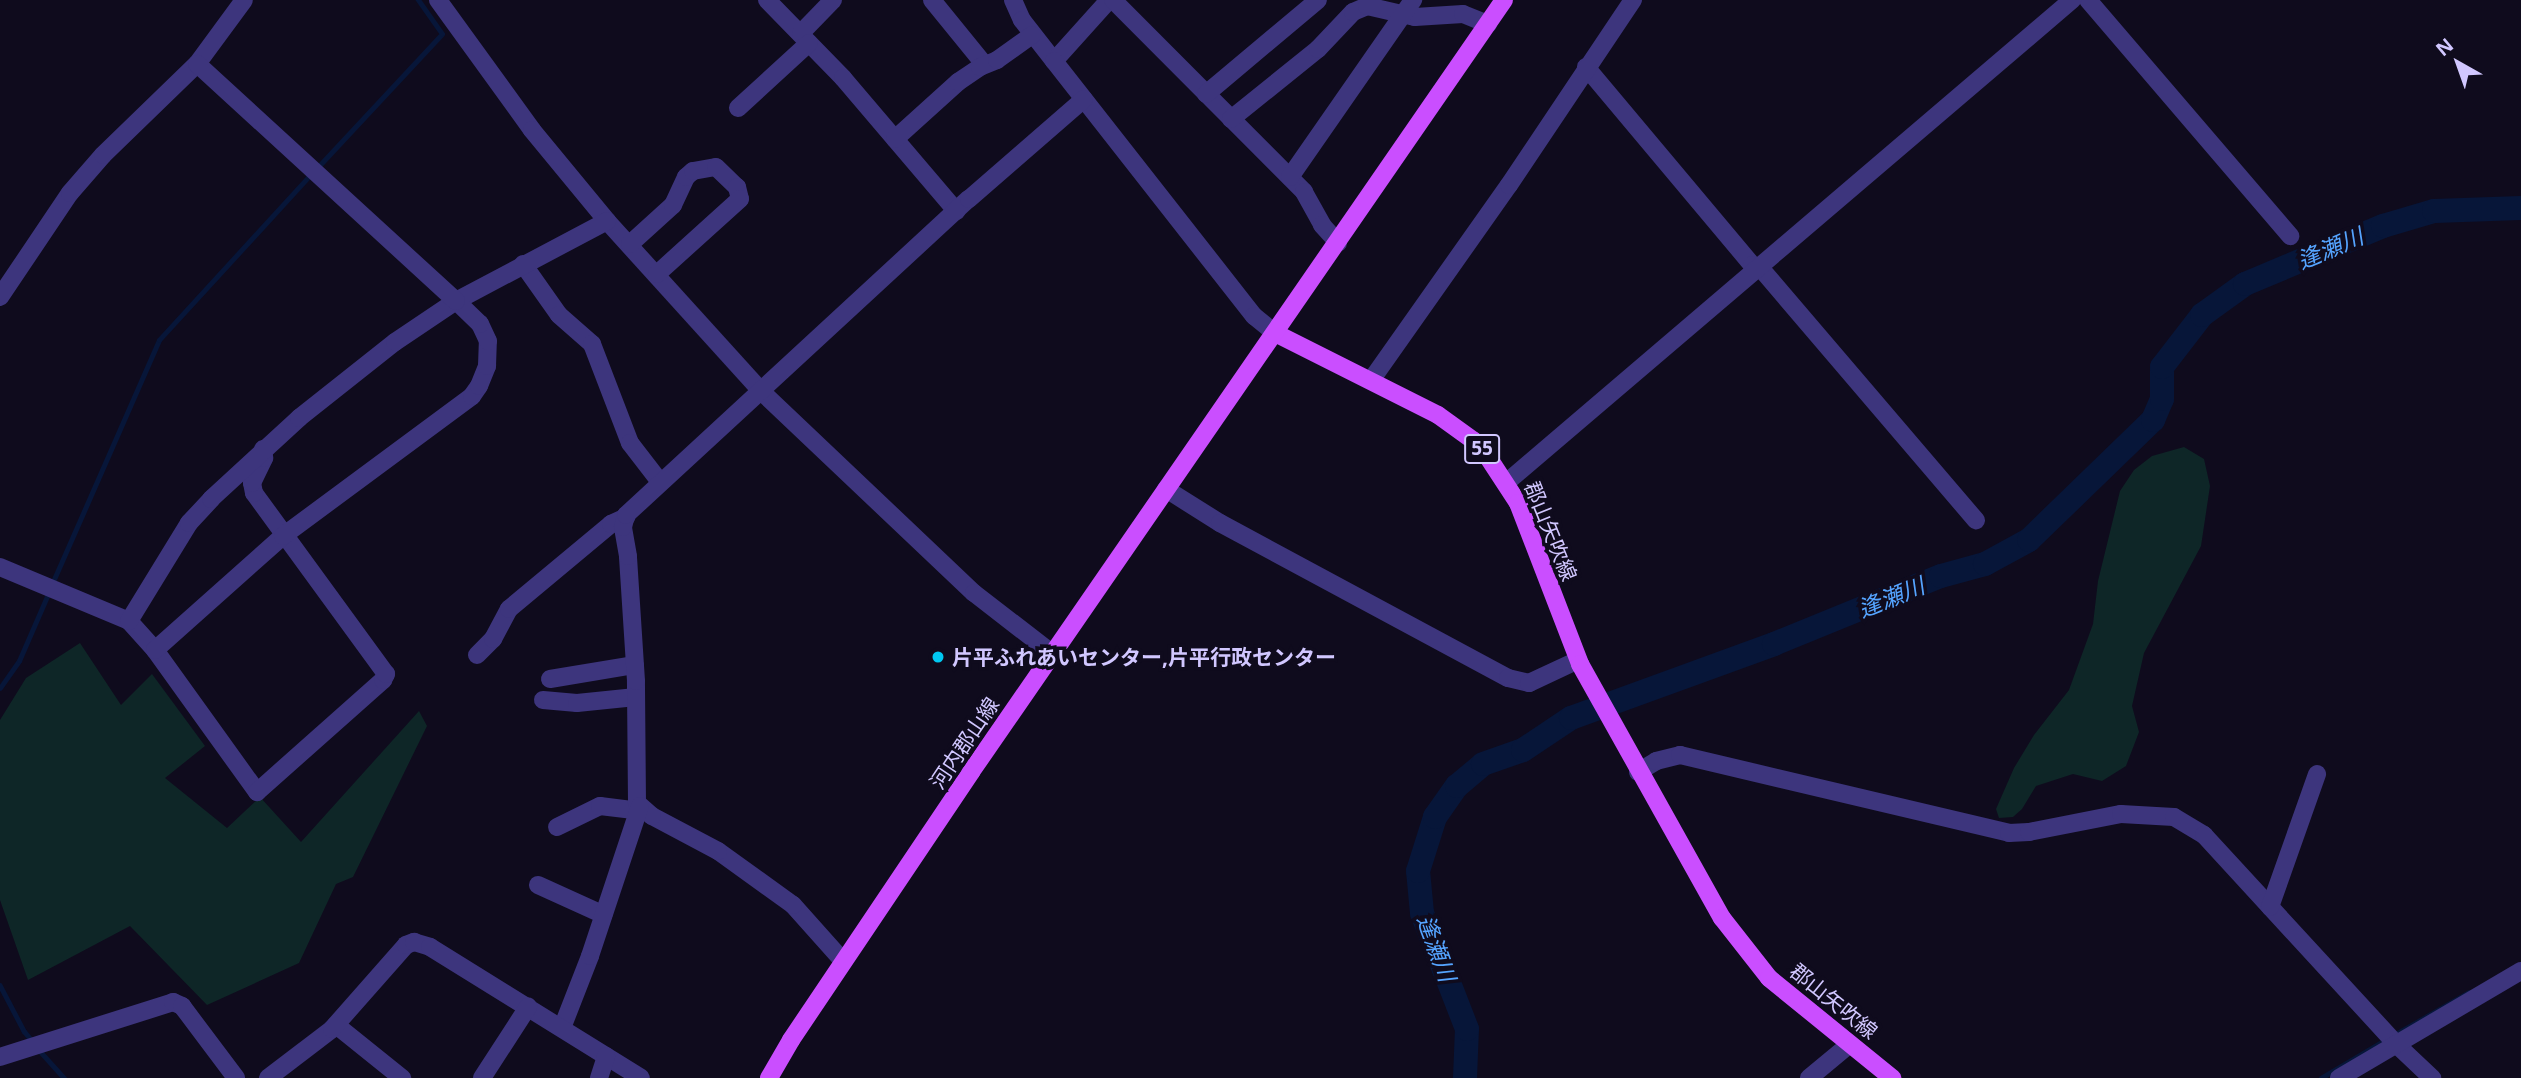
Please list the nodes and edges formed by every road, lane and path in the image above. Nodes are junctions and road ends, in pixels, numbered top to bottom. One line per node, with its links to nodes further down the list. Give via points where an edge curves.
1 (244, 0): 19 (street)
2 (438, 0): 29 (street, via 532,130)
3 (768, 0): 17 (street)
4 (833, 0): 17 (street)
5 (1013, 0): 16 (street)
6 (1111, 0): 18 (street); 22 (street)
7 (1318, 0): 22 (street)
8 (1633, 0): 21 (street)
9 (2072, 0): 34 (street)
10 (2088, 0): 30 (street)
11 (1502, 1): 15 (main road)
12 (941, 4): 20 (street)
13 (1349, 6): 14 (street); 25 (street, via 1318,49)
14 (1408, 7): 15 (street, via 1415,17 1463,14); 27 (street)
15 (1488, 24): 31 (main road)
16 (1032, 35): 18 (street); 20 (street)
17 (805, 38): 24 (street); 26 (street)
18 (1054, 61): 23 (street)
19 (197, 64): 36 (street, via 70,193); 37 (street)
20 (984, 64): 26 (street)
21 (1586, 67): 34 (street); 39 (street)
22 (1206, 94): 25 (street)
23 (1084, 99): 28 (street); 38 (street, via 1254,316)
24 (738, 108)
25 (1231, 119): 27 (street)
26 (895, 139): 28 (street)
27 (1290, 177): 31 (street)
28 (956, 211): 40 (street)
29 (607, 221): 32 (street); 33 (street)
30 (2290, 236)
31 (1338, 243): 38 (main road)
32 (630, 244): 35 (street); 35 (street, via 673,205 686,177 694,171 716,167 737,187 740,199)
33 (523, 264): 37 (street); 42 (street, via 559,315 592,344 630,443)
34 (1759, 268): 43 (street); 46 (street)
35 (657, 274): 40 (street)
36 (0, 297)
37 (456, 301): 41 (street, via 395,342); 47 (street, via 480,324 488,341 486,366 472,396)
38 (1275, 333): 39 (main road, 郡山矢吹線 / 55); 44 (main road, 河内郡山線)
39 (1373, 379): 43 (main road, 郡山矢吹線 / 55, via 1459,429)
40 (762, 392): 42 (street); 52 (street, via 974,593)
41 (263, 449): 47 (street, via 253,487); 49 (street, via 189,523)
42 (660, 482): 45 (street)
43 (1507, 482): 53 (main road, 郡山矢吹線 / 55, via 1528,525)
44 (1166, 489): 52 (main road, 河内郡山線); 53 (street, via 1220,523 1508,678 1529,683)
45 (626, 517): 51 (street, via 611,524 509,609 493,639); 54 (street, via 623,527)
46 (1976, 520)
47 (283, 536): 50 (street); 50 (street, via 385,669 386,677 257,792)
48 (0, 567): 49 (street)
49 (129, 621): 50 (street)
50 (155, 650)
51 (477, 654)
52 (1053, 654): 65 (main road, 河内郡山線)
53 (1579, 662): 58 (main road, 郡山矢吹線 / 55)
54 (635, 665): 55 (street); 56 (street)
55 (550, 679)
56 (636, 697): 57 (street, via 577,704); 60 (street)
57 (542, 700)
58 (1638, 772): 63 (street, via 1680,755 2009,833 2122,814 2174,817 2204,835); 70 (main road, 郡山矢吹線 / 55, via 1705,891 1745,951 1769,978)
59 (2317, 774): 63 (street)
60 (639, 809): 61 (street, via 600,806); 64 (street); 65 (street, via 718,851 793,905)
61 (557, 827)
62 (538, 885): 64 (street)
63 (2270, 907): 71 (street)
64 (604, 915): 69 (street)
65 (843, 961): 80 (main road, 河内郡山線)
66 (2521, 971): 71 (street)
67 (528, 1007): 68 (street, via 430,947 414,942 406,945); 69 (street); 77 (street)
68 (336, 1025): 75 (street); 76 (street)
69 (562, 1028): 72 (street)
70 (1850, 1044): 81 (street); 82 (main road, 郡山矢吹線 / 55)
71 (2396, 1044): 83 (street); 84 (street)
72 (606, 1056): 78 (street); 79 (street)
73 (0, 1057): 74 (street, via 173,1002 182,1006)
74 (236, 1078)
75 (268, 1078)
76 (402, 1078)
77 (482, 1078)
78 (599, 1078)
79 (641, 1078)
80 (769, 1078)
81 (1809, 1078)
82 (1892, 1078)
83 (2339, 1078)
84 (2432, 1078)

